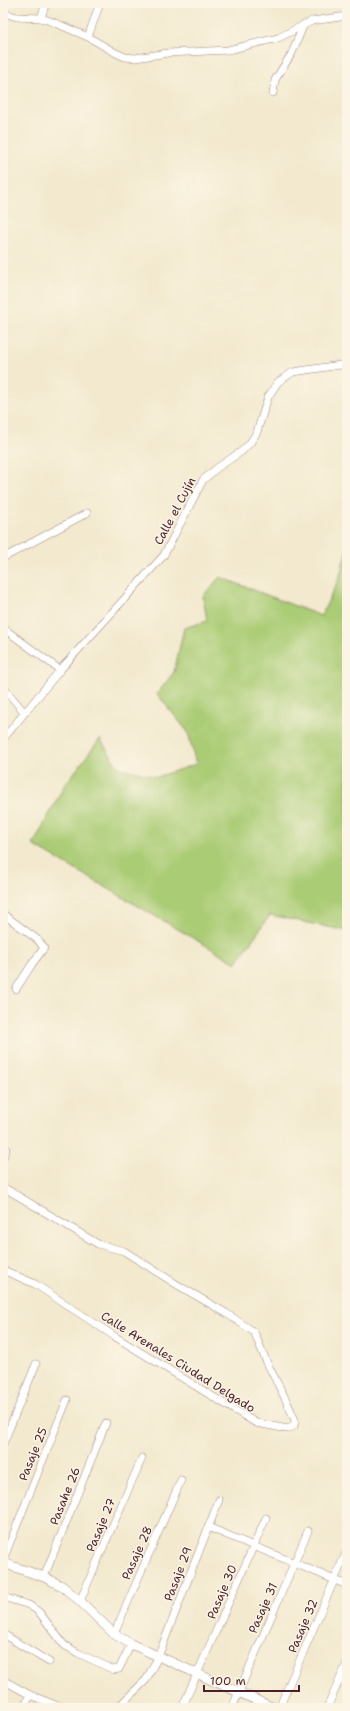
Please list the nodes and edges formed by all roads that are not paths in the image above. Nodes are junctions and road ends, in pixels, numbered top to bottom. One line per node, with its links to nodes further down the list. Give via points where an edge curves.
1 (46, 3): 5 (street)
2 (100, 3): 7 (street)
3 (3, 13): 5 (street, via 17,17)
4 (347, 16): 6 (street)
5 (41, 18): 7 (street)
6 (304, 24): 7 (street, via 278,38 228,50 168,53 135,58 116,53); 8 (street, via 292,53 275,80)
7 (88, 37)
8 (273, 93)
9 (347, 364): 13 (street, Calle el Cujín, via 293,372 278,382 268,397 257,432 250,443 203,480 164,555)
10 (87, 513): 11 (street)
11 (3, 558)
12 (3, 628): 13 (street)
13 (60, 670): 15 (street, Calle el Cujín)
14 (3, 687): 15 (street)
15 (24, 712): 16 (street, Calle el Cujín)
16 (3, 739)
17 (3, 914): 18 (street, via 38,940 44,948)
18 (16, 989)
19 (3, 1147): 20 (street, via 6,1149)
20 (3, 1158)
21 (3, 1187): 22 (street, Calle Arenales Ciudad Delgado, via 98,1244 124,1251 254,1332 286,1398 295,1420 294,1426 288,1429 256,1424 35,1284)
22 (3, 1270)
23 (36, 1364): 26 (street)
24 (66, 1400): 35 (street, Pasaje 25)
25 (106, 1423): 37 (street, Pasahe 26)
26 (3, 1444)
27 (142, 1458): 41 (street, Pasaje 27)
28 (181, 1480): 43 (street, Pasaje 28)
29 (219, 1500): 31 (street, Pasaje 29)
30 (266, 1518): 33 (street, Pasaje 30)
31 (208, 1527): 33 (street); 45 (street, Pasaje 29)
32 (308, 1531): 36 (street, Pasaje 31)
33 (254, 1545): 36 (street); 48 (street, Pasaje 30)
34 (346, 1553): 38 (street, Pasaje 32)
35 (3, 1562): 37 (main road)
36 (295, 1563): 38 (street); 50 (street, Pasaje 31)
37 (44, 1577): 41 (main road, via 62,1586)
38 (335, 1580): 39 (street); 58 (street, Pasaje 32)
39 (347, 1585)
40 (3, 1597): 44 (street, via 29,1605 39,1612 64,1645 114,1670 122,1665)
41 (80, 1601): 43 (main road)
42 (3, 1634): 46 (street)
43 (114, 1634): 44 (main road)
44 (131, 1644): 45 (main road)
45 (158, 1657): 48 (main road); 54 (street, Pasaje 29, via 146,1680)
46 (49, 1662)
47 (347, 1663): 59 (street)
48 (198, 1674): 50 (main road); 55 (street, Pasaje 30)
49 (3, 1680): 51 (street)
50 (238, 1693): 56 (street, Pasaje 31); 57 (main road)
51 (30, 1695): 52 (street); 53 (street)
52 (24, 1708)
53 (63, 1708)
54 (117, 1708)
55 (182, 1708)
56 (232, 1708)
57 (274, 1708)
58 (279, 1708)
59 (327, 1708)

